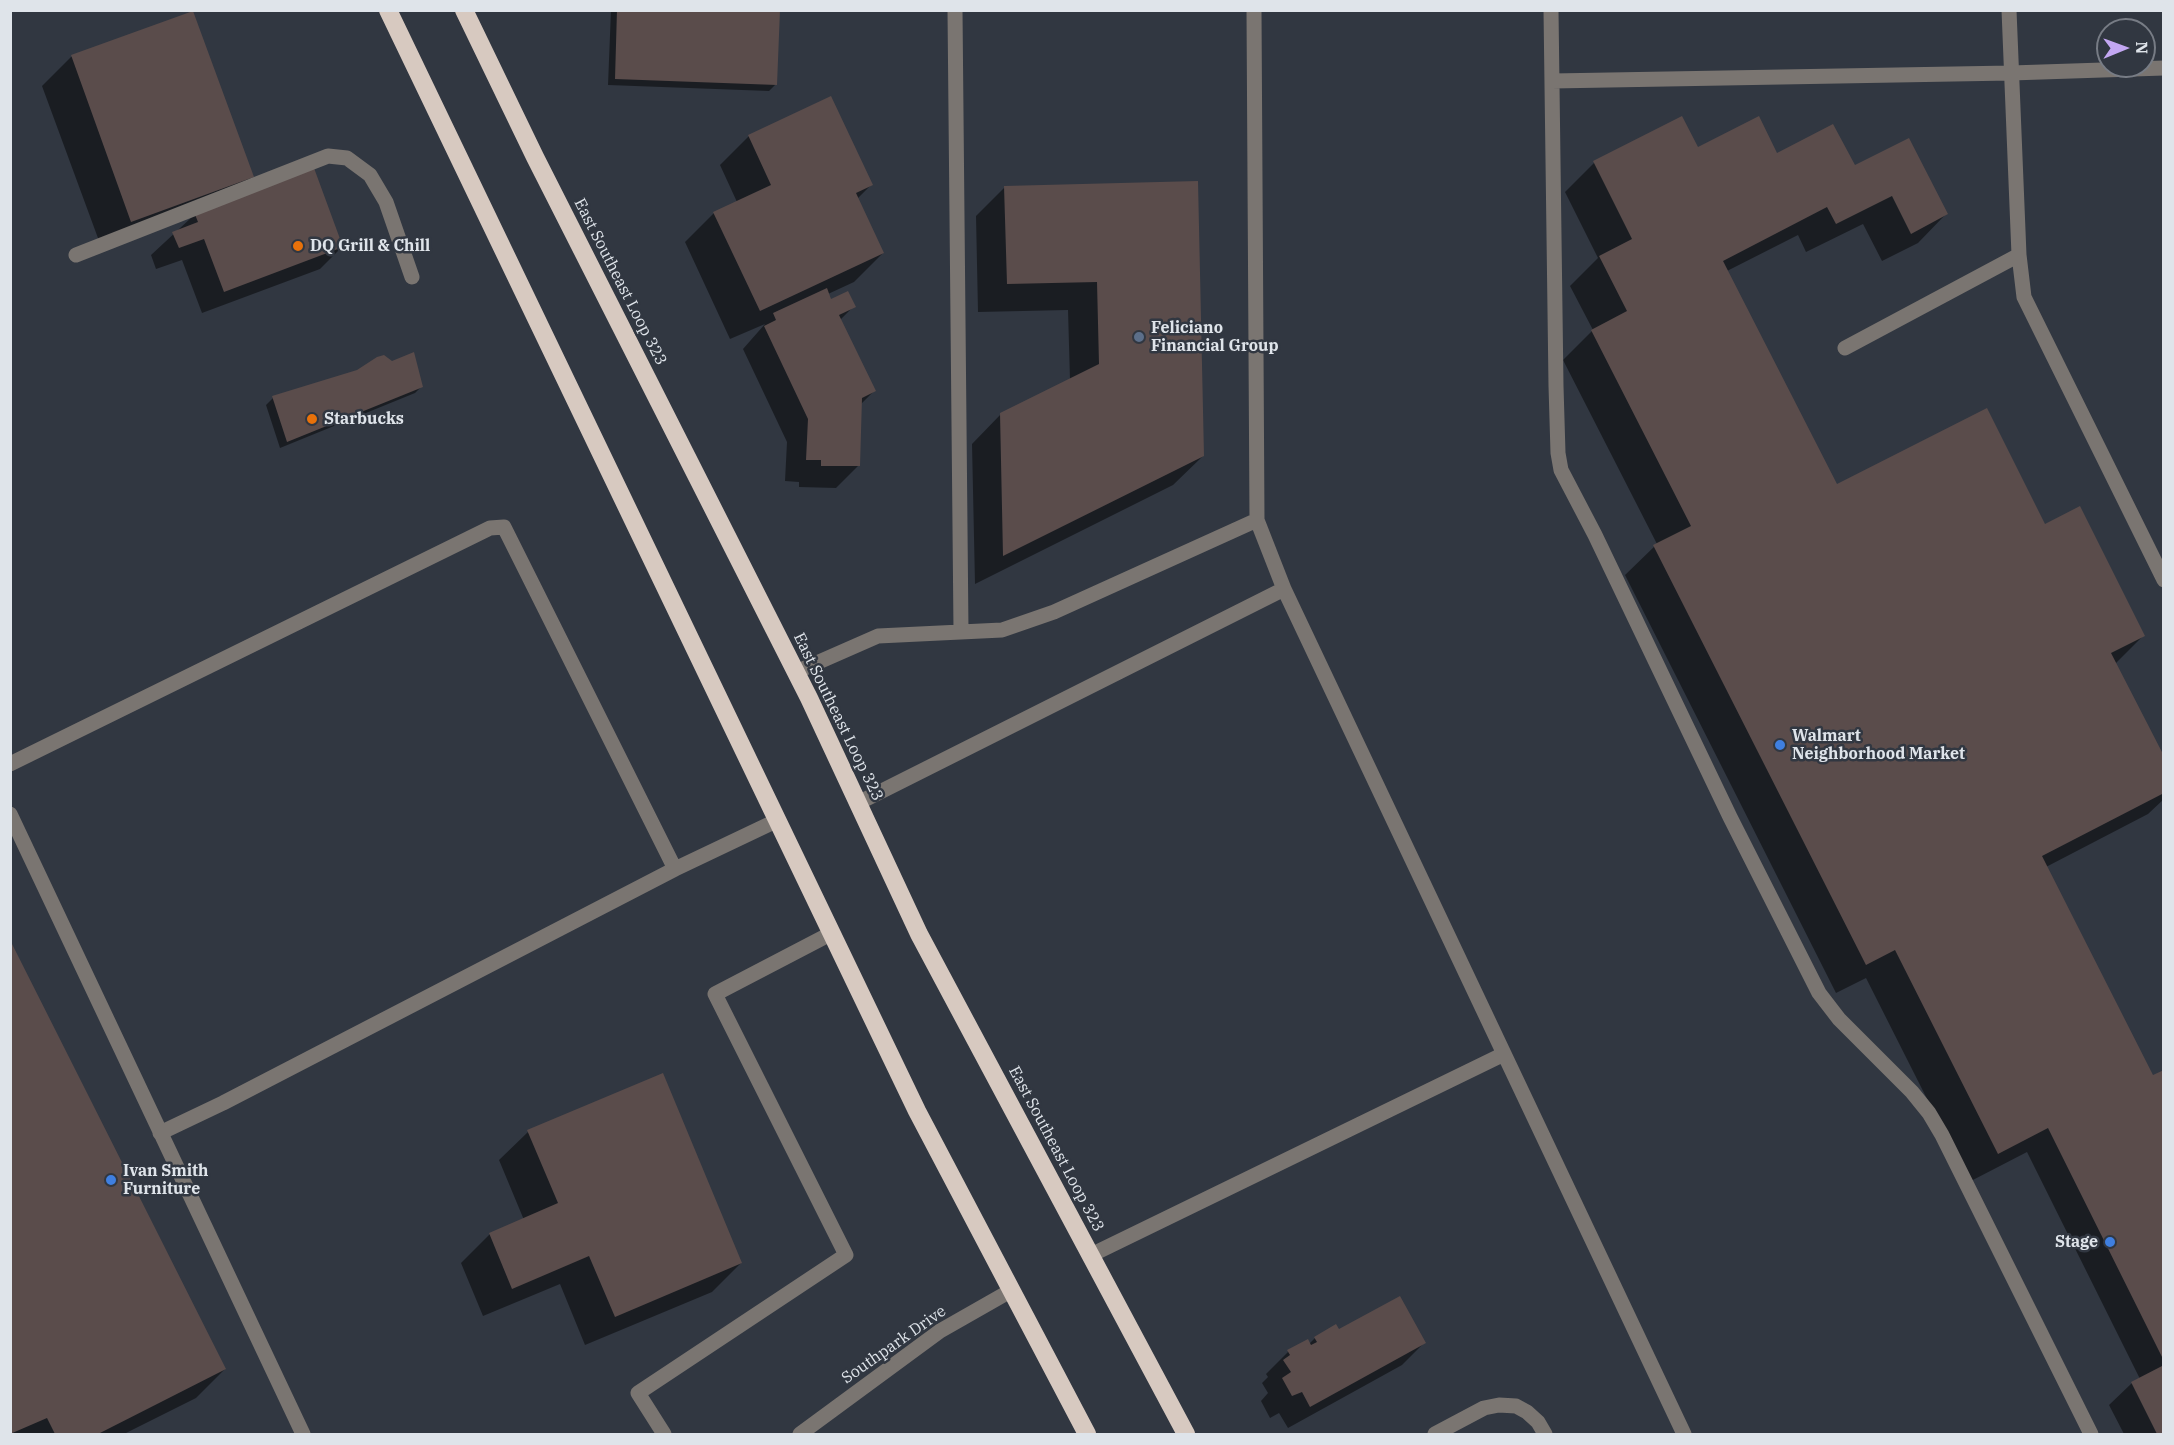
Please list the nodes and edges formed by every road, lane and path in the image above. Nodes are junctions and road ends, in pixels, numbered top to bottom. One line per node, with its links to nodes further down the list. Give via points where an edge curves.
1 (388, 10): 22 (highway)
2 (464, 10): 18 (highway, East Southeast Loop 323)
3 (955, 10): 17 (street)
4 (1254, 10): 14 (street)
5 (1551, 10): 9 (street)
6 (2009, 10): 8 (street)
7 (2163, 68): 8 (street)
8 (2011, 73): 9 (street); 11 (street)
9 (1552, 81): 37 (street, via 1556,386 1561,470 1820,993 1839,1019 1929,1113)
10 (76, 255): 12 (street, via 328,156 347,158 370,175 386,201)
11 (2019, 255): 13 (street); 15 (street, via 2024,297)
12 (412, 277)
13 (1845, 348)
14 (1257, 520): 16 (street); 17 (street, via 1054,612 1002,630)
15 (2163, 580)
16 (1284, 590): 20 (street); 25 (street)
17 (961, 631): 18 (street, via 878,636)
18 (796, 672): 20 (highway, East Southeast Loop 323)
19 (10, 764): 23 (street, via 490,528 504,527)
20 (858, 803): 27 (highway, East Southeast Loop 323, via 919,934)
21 (10, 813): 26 (street)
22 (778, 820): 23 (street); 24 (highway)
23 (675, 869): 26 (street)
24 (832, 933): 28 (highway, via 917,1111); 30 (street, via 715,994 846,1255 638,1393)
25 (1504, 1054): 27 (street); 36 (street)
26 (160, 1133): 29 (street)
27 (1091, 1256): 33 (highway, East Southeast Loop 323)
28 (1012, 1290): 31 (street, Southpark Drive, via 940,1331); 32 (highway)
29 (303, 1434)
30 (664, 1434)
31 (800, 1434)
32 (1088, 1434)
33 (1186, 1434)
34 (1435, 1434): 35 (street, via 1484,1408 1516,1406 1538,1422)
35 (1545, 1434)
36 (1684, 1434)
37 (2091, 1434)

